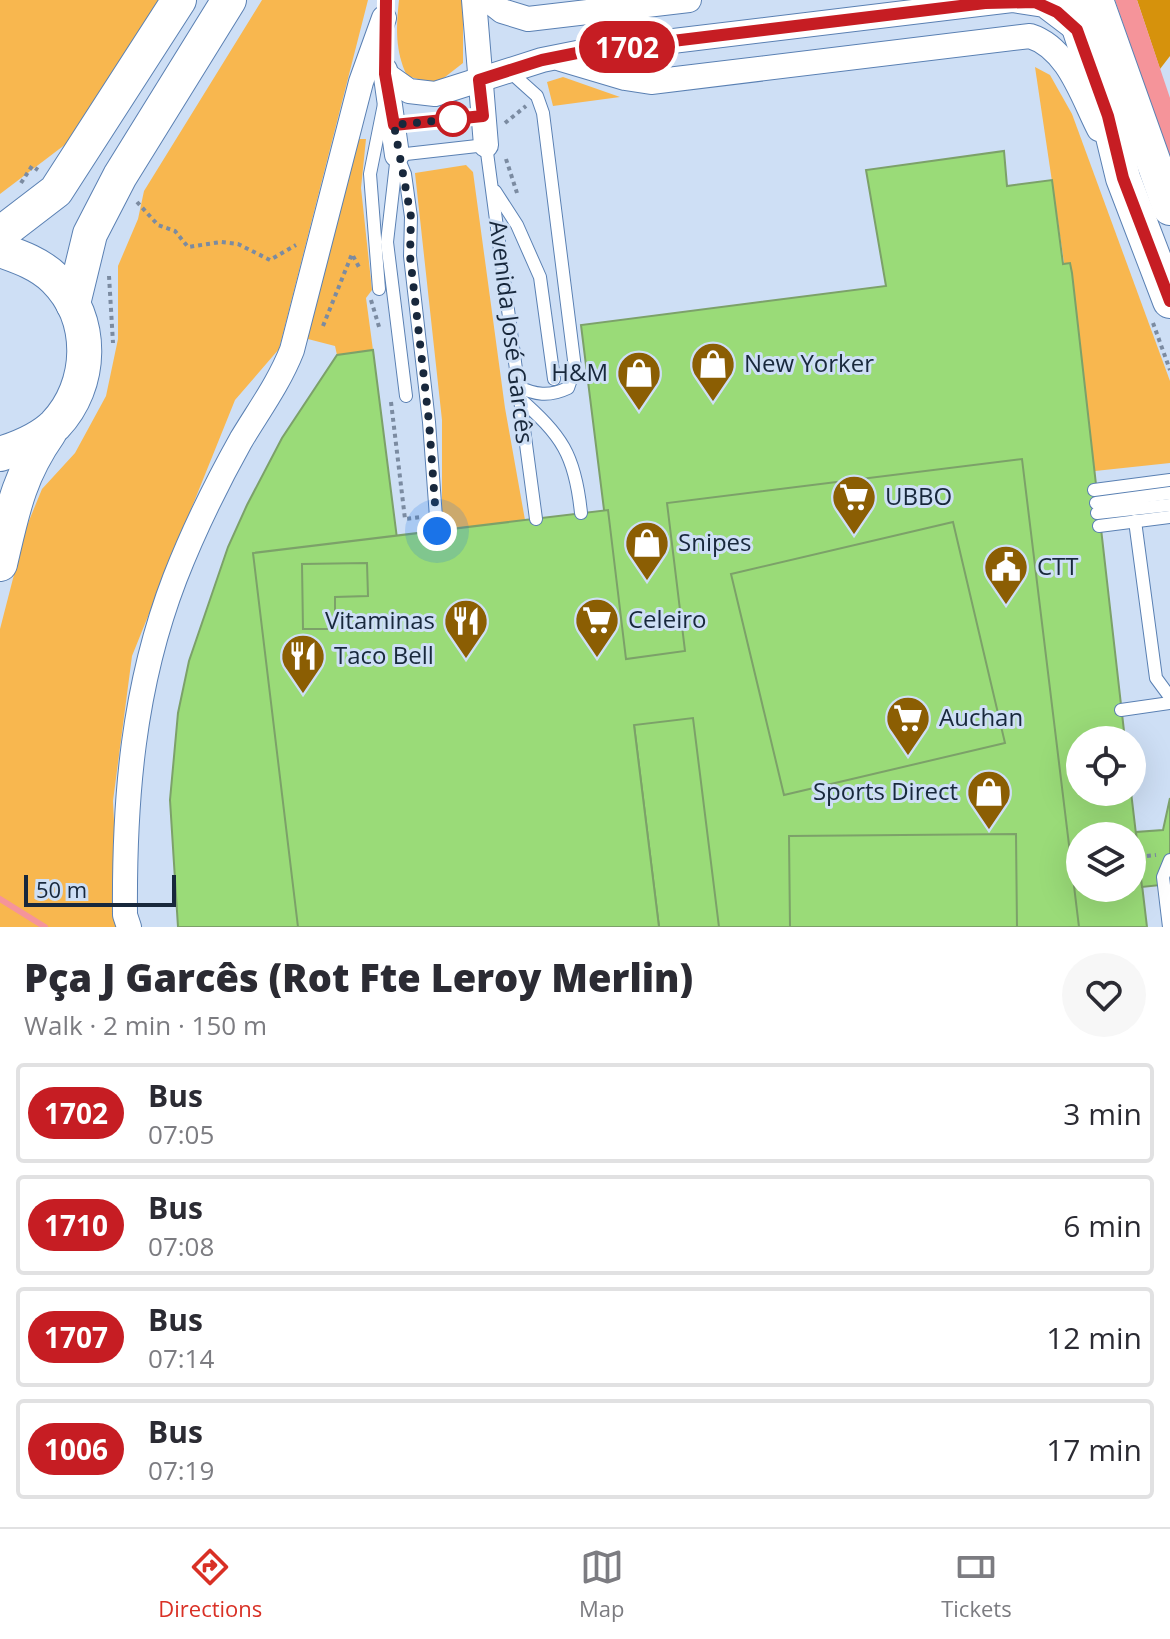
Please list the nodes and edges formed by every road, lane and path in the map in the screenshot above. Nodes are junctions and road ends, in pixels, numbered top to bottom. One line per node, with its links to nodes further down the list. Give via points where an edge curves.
1 (179, 0): 23 (main road, via 56,191)
2 (229, 0): 29 (main road, via 114,187 90,234)
3 (474, 0): 11 (street)
4 (488, 0): 5 (street, via 528,19)
5 (689, 0)
6 (1096, 0): 22 (main road)
7 (385, 9): 12 (street); 24 (street)
8 (1074, 15): 9 (street, via 1012,0); 18 (main road)
9 (555, 57): 10 (street); 18 (street, via 651,82 1030,36 1059,53)
10 (508, 70): 11 (street); 13 (lane)
11 (479, 80): 12 (street, via 424,94); 14 (street)
12 (386, 83): 15 (street); 27 (lane, via 370,174)
13 (537, 96): 16 (path, via 503,125); 33 (lane, via 575,368 574,380 558,393)
14 (483, 116): 15 (lane); 16 (street)
15 (394, 125): 17 (street)
16 (499, 144): 17 (lane); 19 (lane, Avenida José Garcês); 21 (path)
17 (397, 155): 34 (lane, via 387,242); 43 (lane, via 411,217 410,256)
18 (1123, 178): 28 (main road)
19 (492, 186): 32 (lane, via 536,266); 33 (lane, Avenida José Garcês)
20 (133, 197): 24 (path, via 188,247 238,244 265,260 297,244)
21 (520, 201)
22 (1170, 208)
23 (0, 234)
24 (317, 248): 31 (street)
25 (0, 250): 29 (main road, via 29,260 55,279)
26 (362, 275): 31 (path, via 352,254 311,354)
27 (373, 289): 30 (path)
28 (1170, 301)
29 (73, 304): 36 (main road, via 84,335 84,368 73,400)
30 (383, 340)
31 (292, 350): 53 (street, via 175,578 138,699 124,823)
32 (554, 379)
33 (518, 391): 42 (lane, via 566,446); 45 (lane, Avenida José Garcês)
34 (406, 396)
35 (391, 400): 43 (path, via 405,519)
36 (54, 427): 37 (main road); 48 (main road, via 16,491)
37 (0, 454)
38 (1170, 480): 41 (lane)
39 (1170, 493): 41 (lane)
40 (1170, 505): 41 (lane)
41 (1096, 508): 46 (lane)
42 (581, 513)
43 (436, 516): 47 (lane)
44 (1170, 517): 46 (lane)
45 (536, 519)
46 (1135, 521): 49 (lane, via 1156,678)
47 (437, 531)
48 (2, 557)
49 (1170, 700): 50 (lane)
50 (1121, 710)
51 (1170, 860): 52 (lane, via 1165,866)
52 (1167, 885): 54 (lane)
53 (129, 927)
54 (1169, 927)

